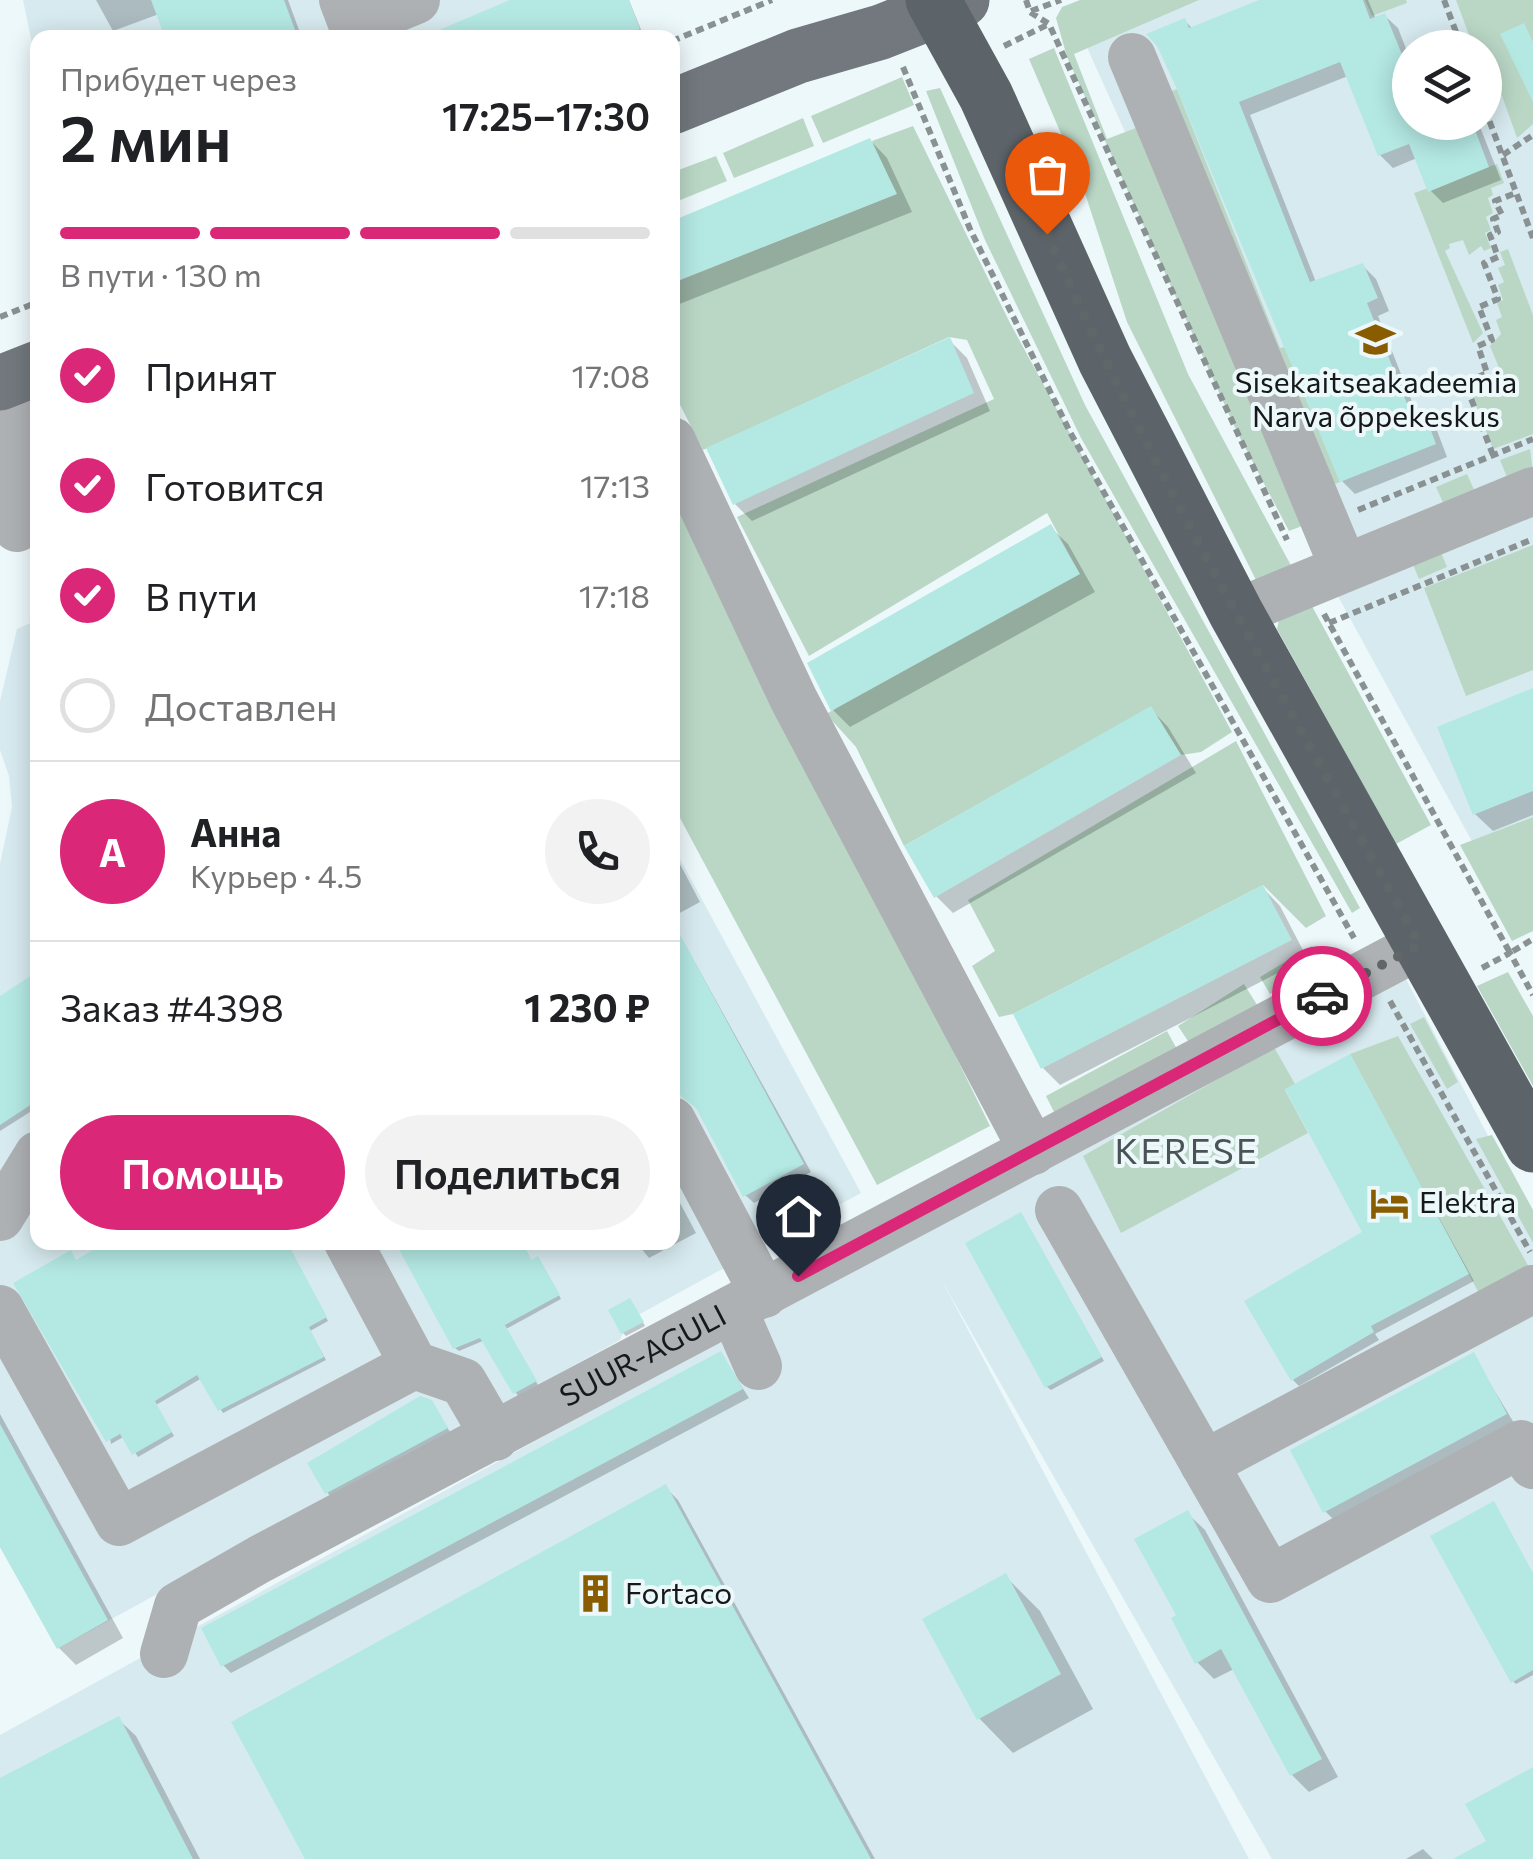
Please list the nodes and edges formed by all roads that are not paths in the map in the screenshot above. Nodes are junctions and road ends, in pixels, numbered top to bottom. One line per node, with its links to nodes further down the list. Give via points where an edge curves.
1 (343, 0): 2 (street, via 353,26)
2 (416, 0)
3 (944, 3): 4 (main road); 19 (highway, via 1105,360)
4 (860, 16): 6 (main road, via 817,14); 7 (main road, via 798,56)
5 (1132, 56): 18 (street)
6 (680, 71)
7 (680, 104)
8 (30, 337): 9 (main road)
9 (0, 349)
10 (30, 371): 11 (main road)
11 (0, 384)
12 (30, 416): 17 (street, via 8,429)
13 (680, 458): 16 (street)
14 (1533, 491): 18 (street)
15 (680, 506): 16 (street)
16 (712, 526): 23 (street, via 794,700)
17 (18, 528)
18 (1344, 568): 19 (street)
19 (1236, 613): 20 (highway)
20 (1420, 945): 22 (highway); 23 (street, SUUR-AGULI)
21 (680, 1140): 29 (street)
22 (1533, 1146)
23 (1033, 1151): 29 (street, SUUR-AGULI)
24 (30, 1168): 26 (street)
25 (1059, 1210): 34 (street)
26 (0, 1217)
27 (352, 1250): 31 (street)
28 (1530, 1258): 34 (street)
29 (749, 1302): 32 (street); 33 (street, SUUR-AGULI)
30 (0, 1310): 31 (street, via 119,1522)
31 (414, 1364): 33 (street, via 463,1382)
32 (758, 1366)
33 (496, 1437): 36 (street, SUUR-AGULI, via 178,1606)
34 (1204, 1464): 35 (street, via 1270,1580 1521,1444)
35 (1533, 1465)
36 (164, 1654)

